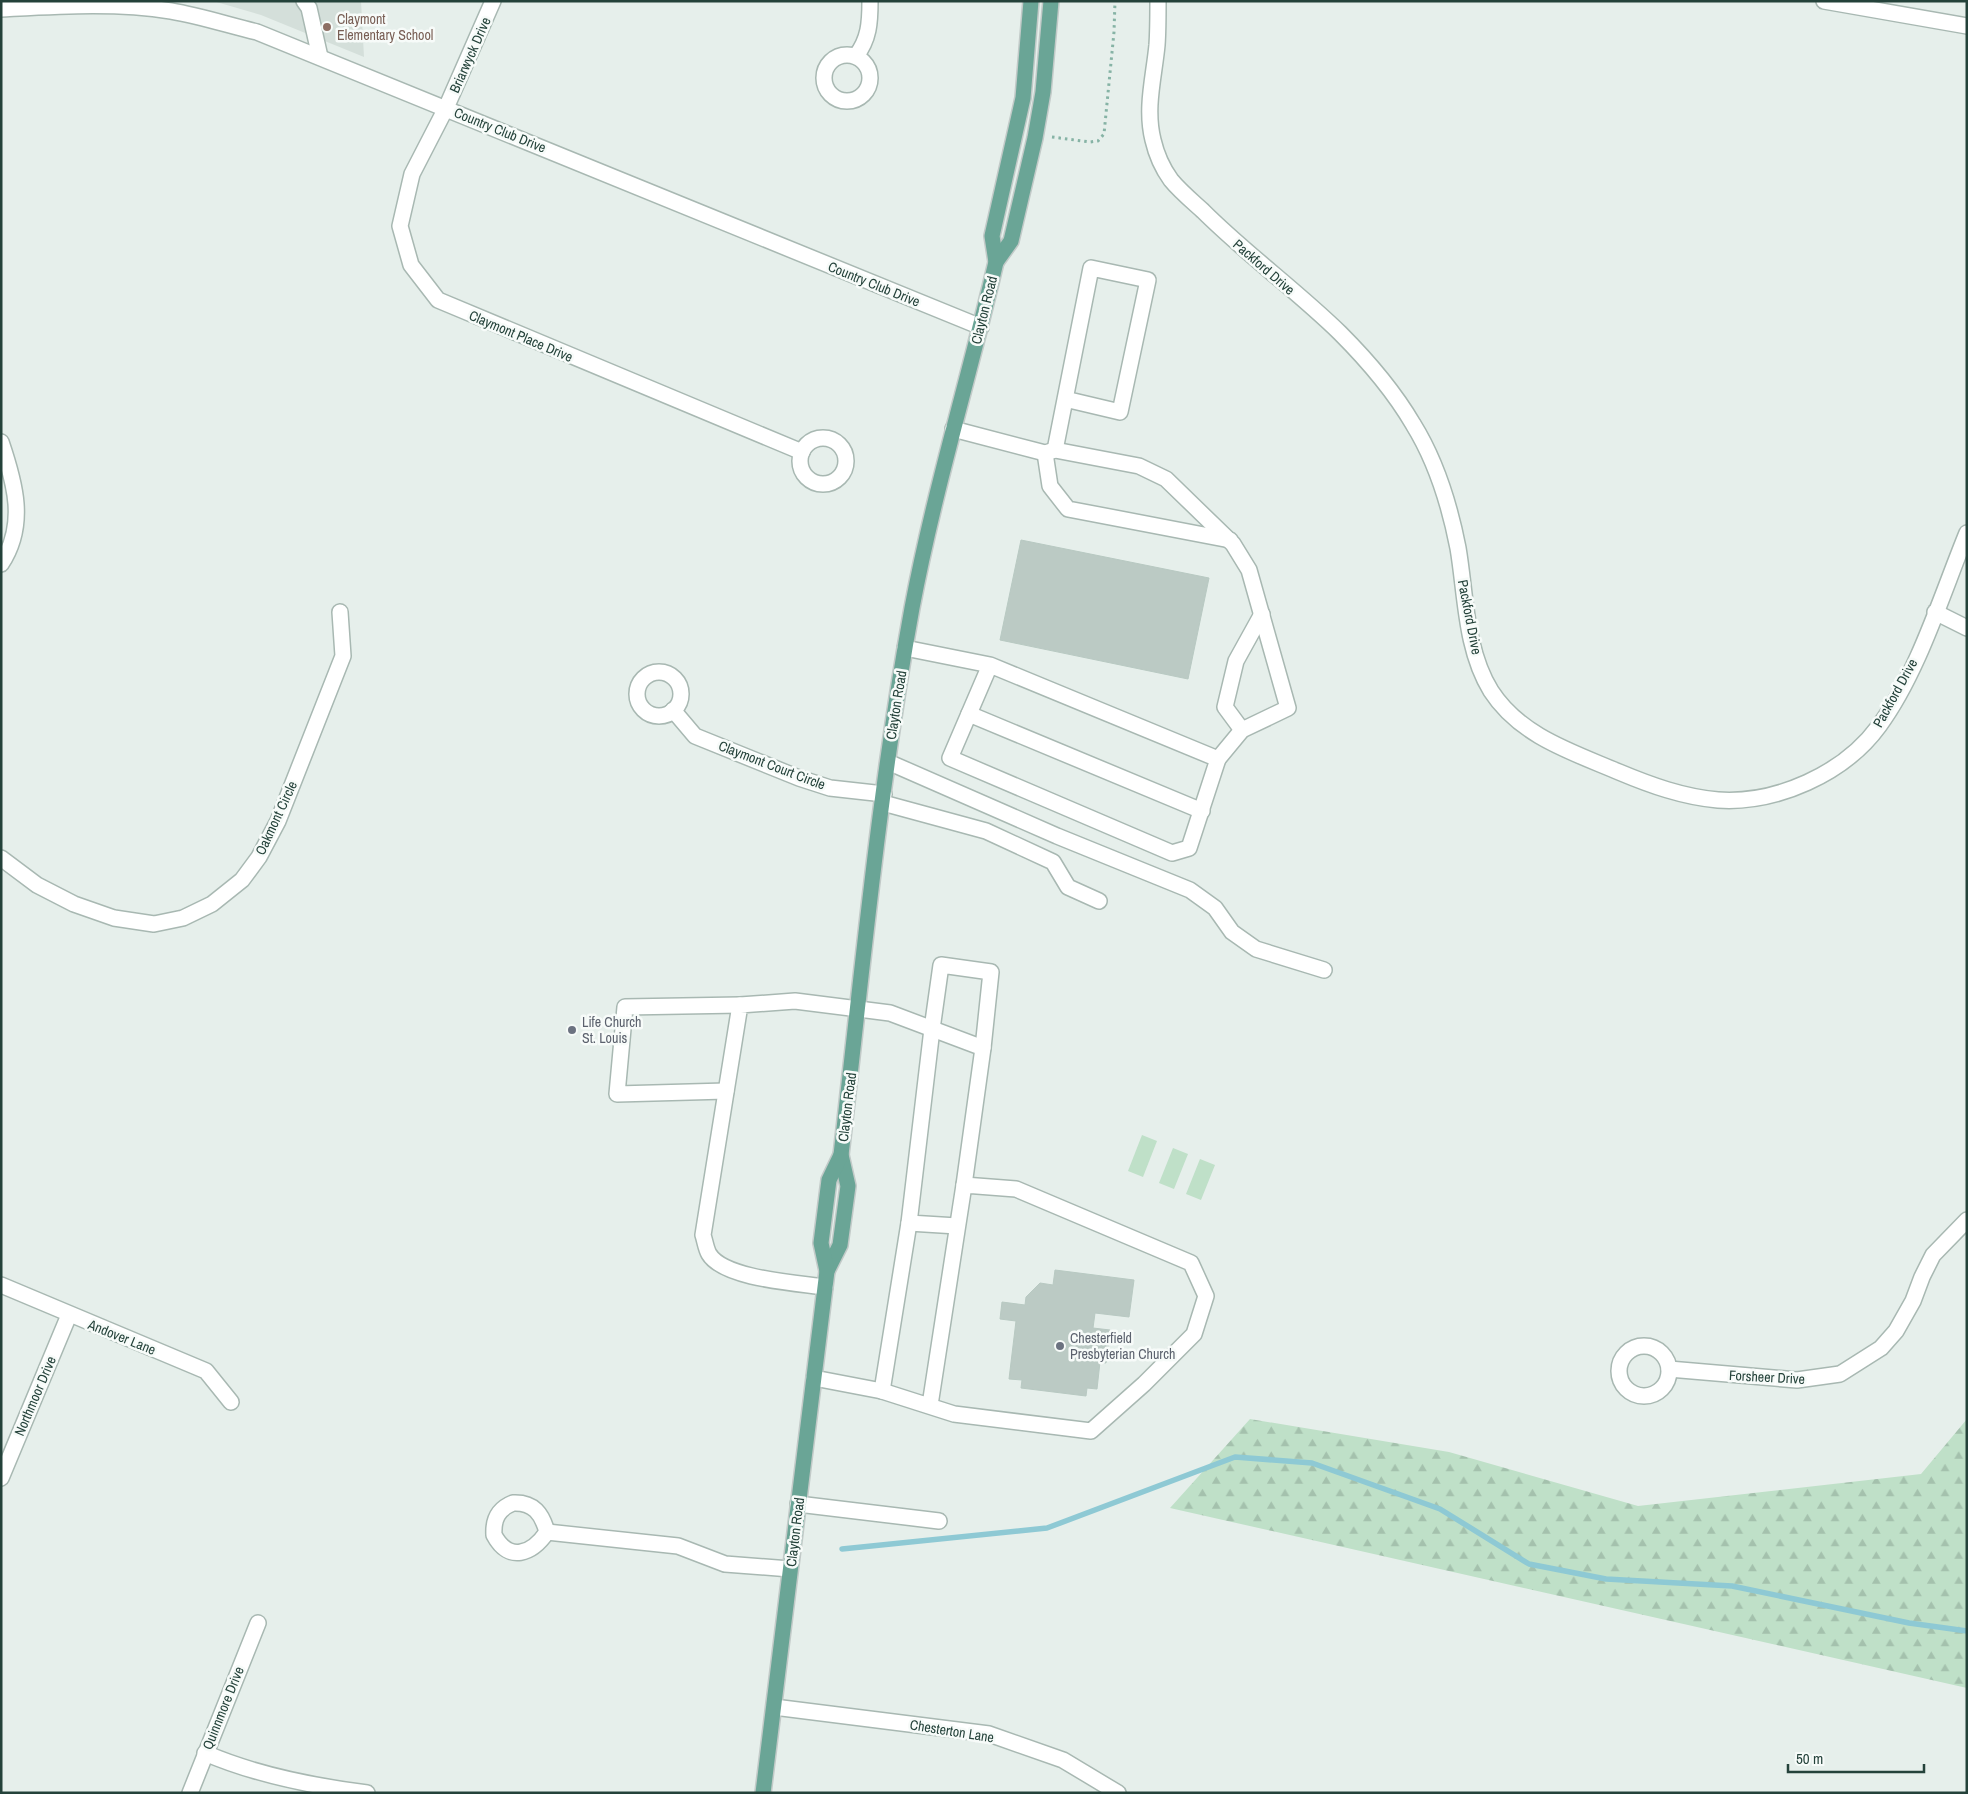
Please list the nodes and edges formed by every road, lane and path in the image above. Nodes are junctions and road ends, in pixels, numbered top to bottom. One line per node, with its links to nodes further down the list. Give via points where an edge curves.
1 (304, 1): 13 (street, via 310,8)
2 (493, 1): 14 (street, Briarwyck Drive)
3 (870, 1): 12 (street, via 870,27 865,44)
4 (1031, 1): 16 (main road, Clayton Road, via 1023,98 992,236)
5 (1051, 1): 16 (main road, Clayton Road, via 1043,92 1035,138 1011,241)
6 (1115, 1): 15 (path, via 1104,134 1090,142)
7 (1158, 1): 27 (street, Packford Drive, via 1157,45 1149,103 1153,140 1161,163 1172,181 1216,225 1339,332 1393,392 1416,429 1446,501 1476,655 1490,688 1507,712 1537,736 1677,794 1720,800 1790,789 1822,776 1847,758 1877,729 1910,672)
8 (1824, 1): 11 (street)
9 (89, 3): 10 (street, Country Club Drive); 13 (street, Country Club Drive, via 171,11 257,32)
10 (1, 9)
11 (1967, 26)
12 (856, 56)
13 (320, 57): 14 (street, Country Club Drive)
14 (446, 108): 17 (street, Country Club Drive); 21 (street, Claymont Place Drive, via 412,174 400,226 411,265 438,300)
15 (1051, 137)
16 (996, 262): 17 (main road, Clayton Road)
17 (980, 328): 19 (main road, Clayton Road)
18 (1065, 399): 18 (street, via 1091,268 1148,280 1120,412); 22 (street)
19 (954, 429): 22 (street); 30 (main road, Clayton Road)
20 (1, 442): 25 (street, via 18,506 12,544)
21 (802, 452)
22 (1050, 452): 24 (street, via 1139,466 1166,479); 24 (street, via 1050,486 1068,510)
23 (1967, 533): 27 (street, Packford Drive)
24 (1230, 540): 28 (street, via 1249,570)
25 (1, 564)
26 (340, 612): 39 (street, Oakmont Circle, via 343,656 278,821 259,857 242,880 212,904 183,918 154,924 114,918 74,904 37,885)
27 (1935, 612): 29 (street)
28 (1262, 614): 34 (street, via 1236,661 1225,707); 34 (street, via 1288,708)
29 (1967, 628)
30 (905, 648): 31 (street); 36 (main road, Clayton Road)
31 (990, 665): 33 (street); 35 (street)
32 (673, 710): 37 (street, Claymont Court Circle, via 695,736 799,778)
33 (969, 714): 38 (street); 38 (street, via 950,758 1051,803 1172,853 1189,848)
34 (1242, 730): 35 (street)
35 (1218, 759): 38 (street)
36 (888, 762): 37 (main road, Clayton Road); 41 (street, via 1190,890 1215,908 1232,932 1256,949)
37 (883, 799): 40 (street, Claymont Court Circle, via 994,835 1053,862 1068,888); 43 (main road, Clayton Road)
38 (1202, 811)
39 (1, 858)
40 (1099, 900)
41 (1324, 970)
42 (740, 1005): 43 (street, via 795,1001); 46 (street); 46 (street, via 625,1007 617,1094)
43 (858, 1010): 44 (street, via 890,1013); 52 (main road, Clayton Road, via 841,1155 829,1180 821,1243 827,1271)
44 (932, 1028): 45 (street); 45 (street, via 941,965 991,972); 48 (street)
45 (983, 1048): 47 (street)
46 (726, 1091): 52 (street, via 703,1235 709,1254 722,1267 760,1277)
47 (964, 1185): 50 (street); 58 (street, via 1016,1189 1191,1263 1206,1296 1194,1334 1091,1431 954,1414)
48 (909, 1223): 50 (street); 56 (street)
49 (1965, 1225): 54 (street, Forsheer Drive, via 1933,1255 1913,1301 1881,1348 1840,1374 1797,1380)
50 (956, 1226): 58 (street)
51 (1, 1285): 53 (street, Andover Lane)
52 (825, 1287): 55 (main road, Clayton Road)
53 (69, 1315): 57 (street, Andover Lane, via 206,1371); 59 (street, Northmoor Drive)
54 (1669, 1369)
55 (814, 1378): 56 (street); 60 (main road, Clayton Road)
56 (882, 1391): 58 (street)
57 (231, 1402)
58 (930, 1405)
59 (1, 1478)
60 (798, 1504): 61 (street); 63 (main road, Clayton Road)
61 (939, 1521)
62 (547, 1532): 63 (street, via 678,1546 725,1564)
63 (790, 1568): 65 (main road, Clayton Road)
64 (258, 1623): 66 (street, Quinnmore Drive)
65 (774, 1707): 69 (main road, Clayton Road); 70 (street, Chesterton Lane, via 989,1734 1063,1760)
66 (205, 1753): 67 (street, Quinnmore Drive); 68 (street, via 224,1762 308,1784)
67 (190, 1793)
68 (367, 1793)
69 (763, 1793)
70 (1118, 1793)

